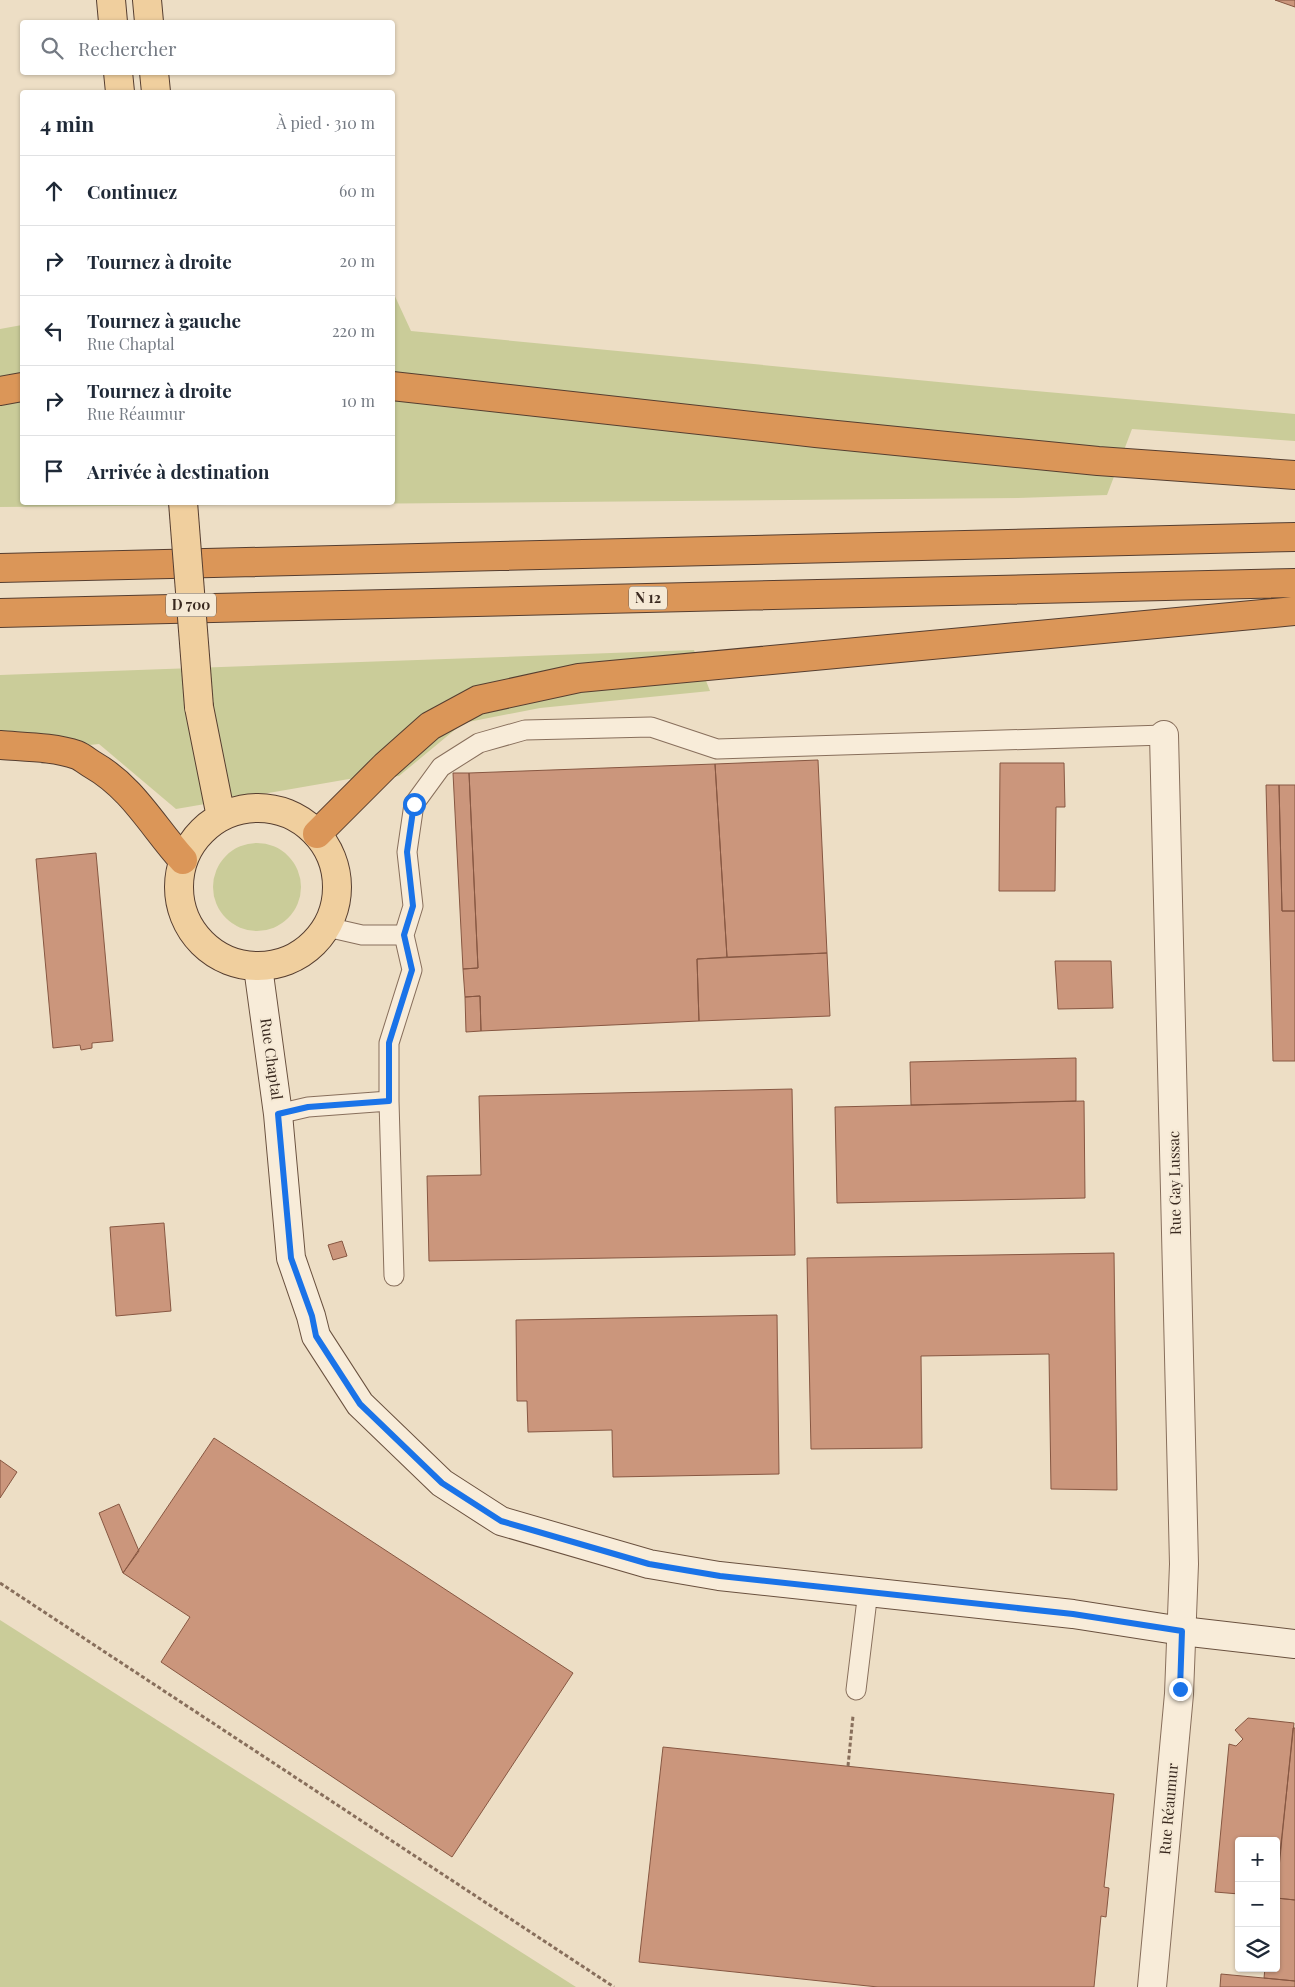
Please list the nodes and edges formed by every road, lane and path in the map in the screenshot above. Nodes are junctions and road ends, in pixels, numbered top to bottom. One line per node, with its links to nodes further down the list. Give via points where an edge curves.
1 (111, 0): 3 (main road)
2 (147, 0): 4 (main road)
3 (113, 20)
4 (149, 20)
5 (118, 75): 7 (main road)
6 (154, 75): 8 (main road)
7 (120, 90)
8 (156, 90)
9 (395, 386): 12 (highway, via 1098,461)
10 (20, 387): 11 (highway)
11 (0, 391)
12 (1295, 474)
13 (183, 505): 21 (main road, D 700, bridge, via 199,707)
14 (1295, 537): 15 (highway)
15 (0, 568)
16 (1295, 583): 18 (highway, N 12)
17 (1295, 611): 22 (highway, via 579,678 478,700 430,726)
18 (0, 613)
19 (1164, 735): 25 (lane, via 717,749 651,727 525,730 479,743 441,767 414,804 407,852 413,906); 32 (main road, Rue Gay Lussac, via 1184,1564)
20 (0, 745): 23 (highway, via 77,755 111,776 143,809)
21 (221, 817): 22 (main road, via 240,810 261,808 281,811 300,820); 23 (main road, via 192,842)
22 (317, 834): 24 (main road, via 330,855 337,879 335,903)
23 (183, 860): 26 (main road, via 178,885 180,902 192,933 210,951 233,963)
24 (327, 927): 25 (lane, via 362,935); 26 (main road, via 297,956 279,964)
25 (404, 935): 27 (lane, via 412,970 389,1043)
26 (258, 967): 28 (main road, Rue Chaptal)
27 (389, 1101): 28 (lane, via 308,1107); 29 (lane)
28 (278, 1114): 31 (main road, Rue Chaptal, via 291,1258 316,1336 360,1404 442,1483 501,1521 649,1564 720,1576)
29 (394, 1276)
30 (0, 1584): 36 (path)
31 (868, 1592): 32 (main road, Rue Chaptal, via 1073,1614); 34 (lane)
32 (1182, 1631): 33 (main road, Rue Chaptal); 37 (main road, Rue Réaumur)
33 (1295, 1644)
34 (856, 1690): 35 (path)
35 (848, 1766)
36 (614, 1987)
37 (1152, 1987)

